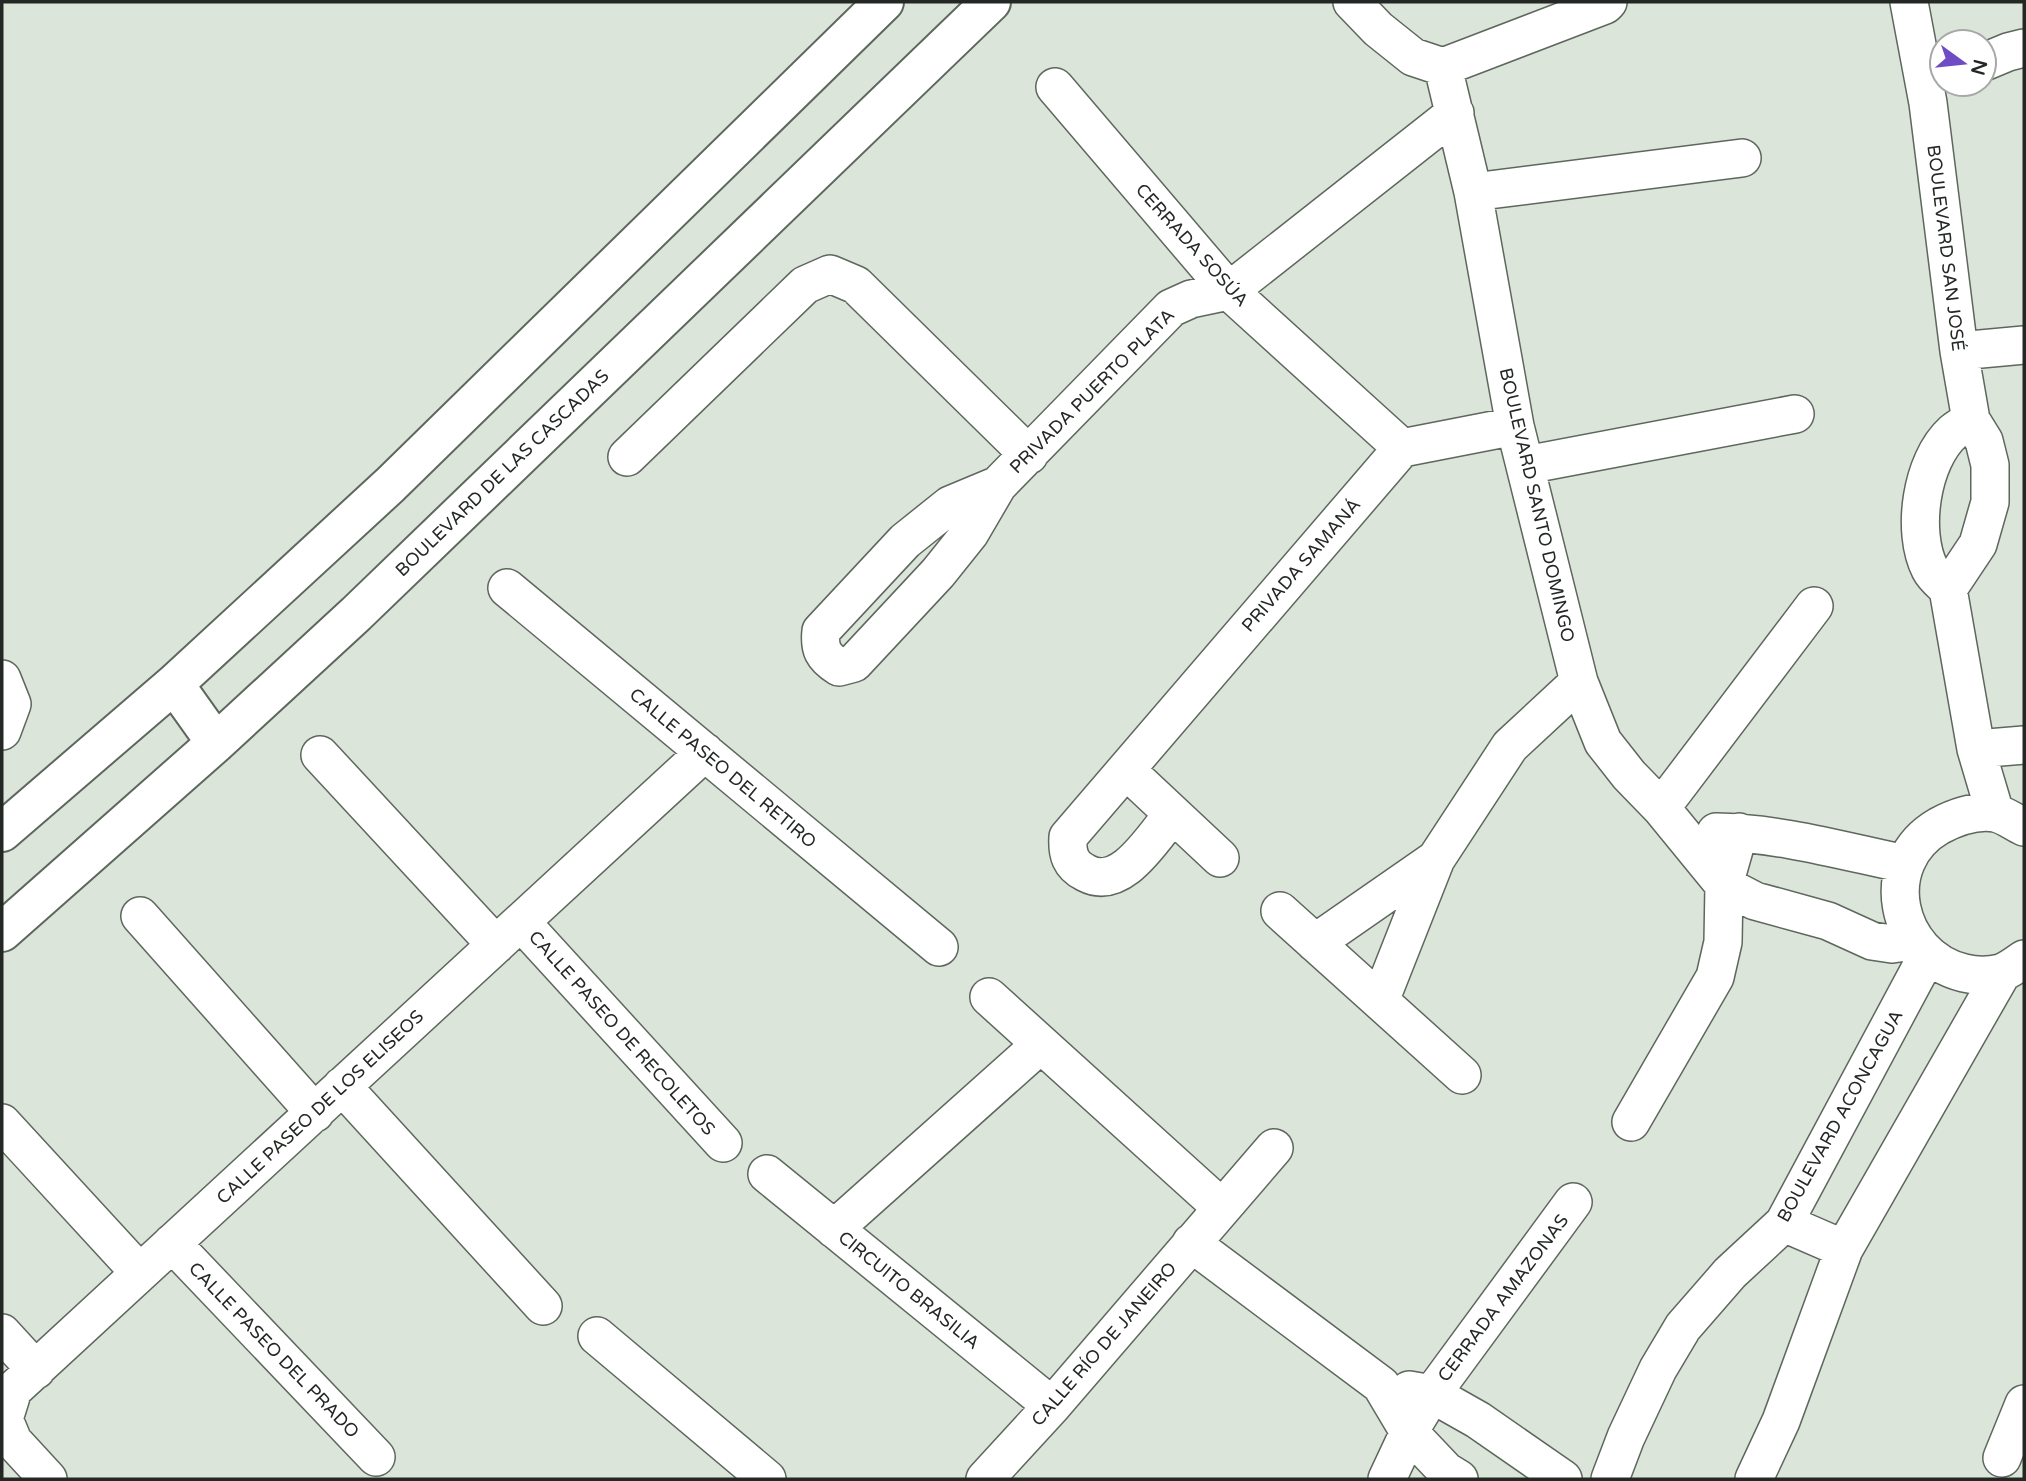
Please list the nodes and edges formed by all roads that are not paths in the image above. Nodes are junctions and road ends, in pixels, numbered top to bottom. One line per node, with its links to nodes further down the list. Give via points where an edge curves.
1 (884, 2): 31 (main road, via 390,485)
2 (991, 2): 33 (main road, BOULEVARD DE LAS CASCADAS)
3 (1352, 2): 9 (street, via 1413,57)
4 (1608, 2): 9 (street)
5 (1909, 2): 8 (street, BOULEVARD SAN JOSÉ)
6 (2024, 48): 7 (street)
7 (1998, 56)
8 (1928, 62)
9 (1443, 67): 12 (street, BOULEVARD SANTO DOMINGO)
10 (1055, 87): 15 (street, CERRADA SOSÚA)
11 (1938, 98): 17 (street, BOULEVARD SAN JOSÉ)
12 (1455, 113): 14 (street, BOULEVARD SANTO DOMINGO); 15 (street)
13 (1742, 158): 14 (street)
14 (1473, 192): 20 (street, BOULEVARD SANTO DOMINGO)
15 (1230, 291): 21 (street, CERRADA SOSÚA); 22 (street, PRIVADA PUERTO PLATA, via 1171,308)
16 (2024, 345): 17 (street)
17 (1959, 351): 19 (street, BOULEVARD SAN JOSÉ)
18 (1795, 414): 24 (street)
19 (1971, 420): 27 (street, BOULEVARD SAN JOSÉ, via 1987,453 1990,502 1978,544); 27 (street, via 1952,433 1938,454 1920,517 1922,547 1931,572)
20 (1515, 426): 21 (street); 24 (street, BOULEVARD SANTO DOMINGO)
21 (1402, 447): 38 (street, PRIVADA SAMANÁ)
22 (1029, 455): 23 (street, via 856,285 830,274 805,285); 25 (street, PRIVADA PUERTO PLATA)
23 (627, 457)
24 (1525, 465): 30 (street, BOULEVARD SANTO DOMINGO)
25 (998, 485): 25 (street, PRIVADA PUERTO PLATA, via 950,505 905,541 821,631 820,646 827,659 839,667 854,663 938,573)
26 (507, 587): 36 (street, CALLE PASEO DEL RETIRO)
27 (1948, 589): 35 (street)
28 (1814, 606): 40 (street)
29 (2, 679): 32 (street, via 12,704)
30 (1579, 682): 40 (street, BOULEVARD SANTO DOMINGO, via 1603,742); 45 (street, via 1510,746)
31 (174, 684): 33 (main road); 42 (main road)
32 (2, 731)
33 (216, 743): 50 (main road, BOULEVARD DE LAS CASCADAS)
34 (2024, 745): 35 (street)
35 (1976, 749): 41 (street)
36 (705, 752): 51 (street, CALLE PASEO DE LOS ELISEOS); 53 (street, CALLE PASEO DEL RETIRO)
37 (320, 755): 51 (street, CALLE PASEO DE RECOLETOS)
38 (1126, 770): 39 (street); 39 (street, PRIVADA SAMANÁ, via 1068,837 1067,853 1076,868 1092,876 1111,877 1126,869)
39 (1173, 814): 44 (street)
40 (1670, 819): 43 (street); 47 (street, BOULEVARD SANTO DOMINGO)
41 (2010, 820): 46 (street, via 1959,815 1926,834)
42 (2, 832)
43 (1739, 832): 46 (street); 47 (street)
44 (1220, 858)
45 (1436, 859): 52 (street); 57 (street)
46 (1905, 864): 54 (street, via 1900,891 1903,917)
47 (1724, 885): 54 (street, BOULEVARD SANTO DOMINGO, via 1755,901 1828,921 1872,941); 62 (street, via 1723,942 1715,977)
48 (1280, 911): 52 (street)
49 (140, 916): 61 (street)
50 (2, 932)
51 (508, 933): 60 (street, CALLE PASEO DE LOS ELISEOS); 64 (street, CALLE PASEO DE RECOLETOS)
52 (1315, 943): 57 (street)
53 (939, 947)
54 (1921, 948): 55 (street, via 1950,969 1976,976); 69 (street, BOULEVARD ACONCAGUA)
55 (2013, 966): 73 (street)
56 (989, 997): 58 (street)
57 (1380, 1001): 59 (street)
58 (1041, 1044): 68 (street); 70 (street)
59 (1462, 1075)
60 (342, 1086): 61 (street, CALLE PASEO DE LOS ELISEOS); 75 (street)
61 (315, 1112): 71 (street, CALLE PASEO DE LOS ELISEOS)
62 (1631, 1122)
63 (2, 1123): 74 (street)
64 (723, 1143)
65 (1274, 1148): 68 (street, CALLE RÍO DE JANEIRO)
66 (767, 1174): 70 (street, CIRCUITO BRASILIA)
67 (1573, 1202): 80 (street, CERRADA AMAZONAS)
68 (1222, 1208): 72 (street, CALLE RÍO DE JANEIRO)
69 (1784, 1223): 73 (street); 93 (street, BOULEVARD ACONCAGUA, via 1730,1273 1683,1327 1658,1369)
70 (834, 1229): 82 (street, CIRCUITO BRASILIA)
71 (172, 1243): 74 (street, CALLE PASEO DE LOS ELISEOS); 84 (street, CALLE PASEO DEL PRADO)
72 (1191, 1243): 79 (street); 82 (street, CALLE RÍO DE JANEIRO)
73 (1843, 1249): 86 (street)
74 (140, 1273): 78 (street, CALLE PASEO DE LOS ELISEOS)
75 (543, 1306)
76 (2, 1333): 78 (street)
77 (597, 1336): 88 (street)
78 (36, 1370): 87 (street, CALLE PASEO DE LOS ELISEOS, via 13,1390 4,1419 13,1441)
79 (1381, 1385): 80 (street); 83 (street)
80 (1432, 1394): 83 (street, CERRADA AMAZONAS); 92 (street)
81 (2024, 1404): 85 (street)
82 (1052, 1406): 89 (street, CALLE RÍO DE JANEIRO)
83 (1409, 1432): 90 (street, CERRADA AMAZONAS); 91 (street)
84 (376, 1457)
85 (2002, 1458)
86 (1764, 1478)
87 (48, 1479)
88 (767, 1479)
89 (985, 1479)
90 (1387, 1479)
91 (1459, 1479)
92 (1563, 1479)
93 (1610, 1479)

